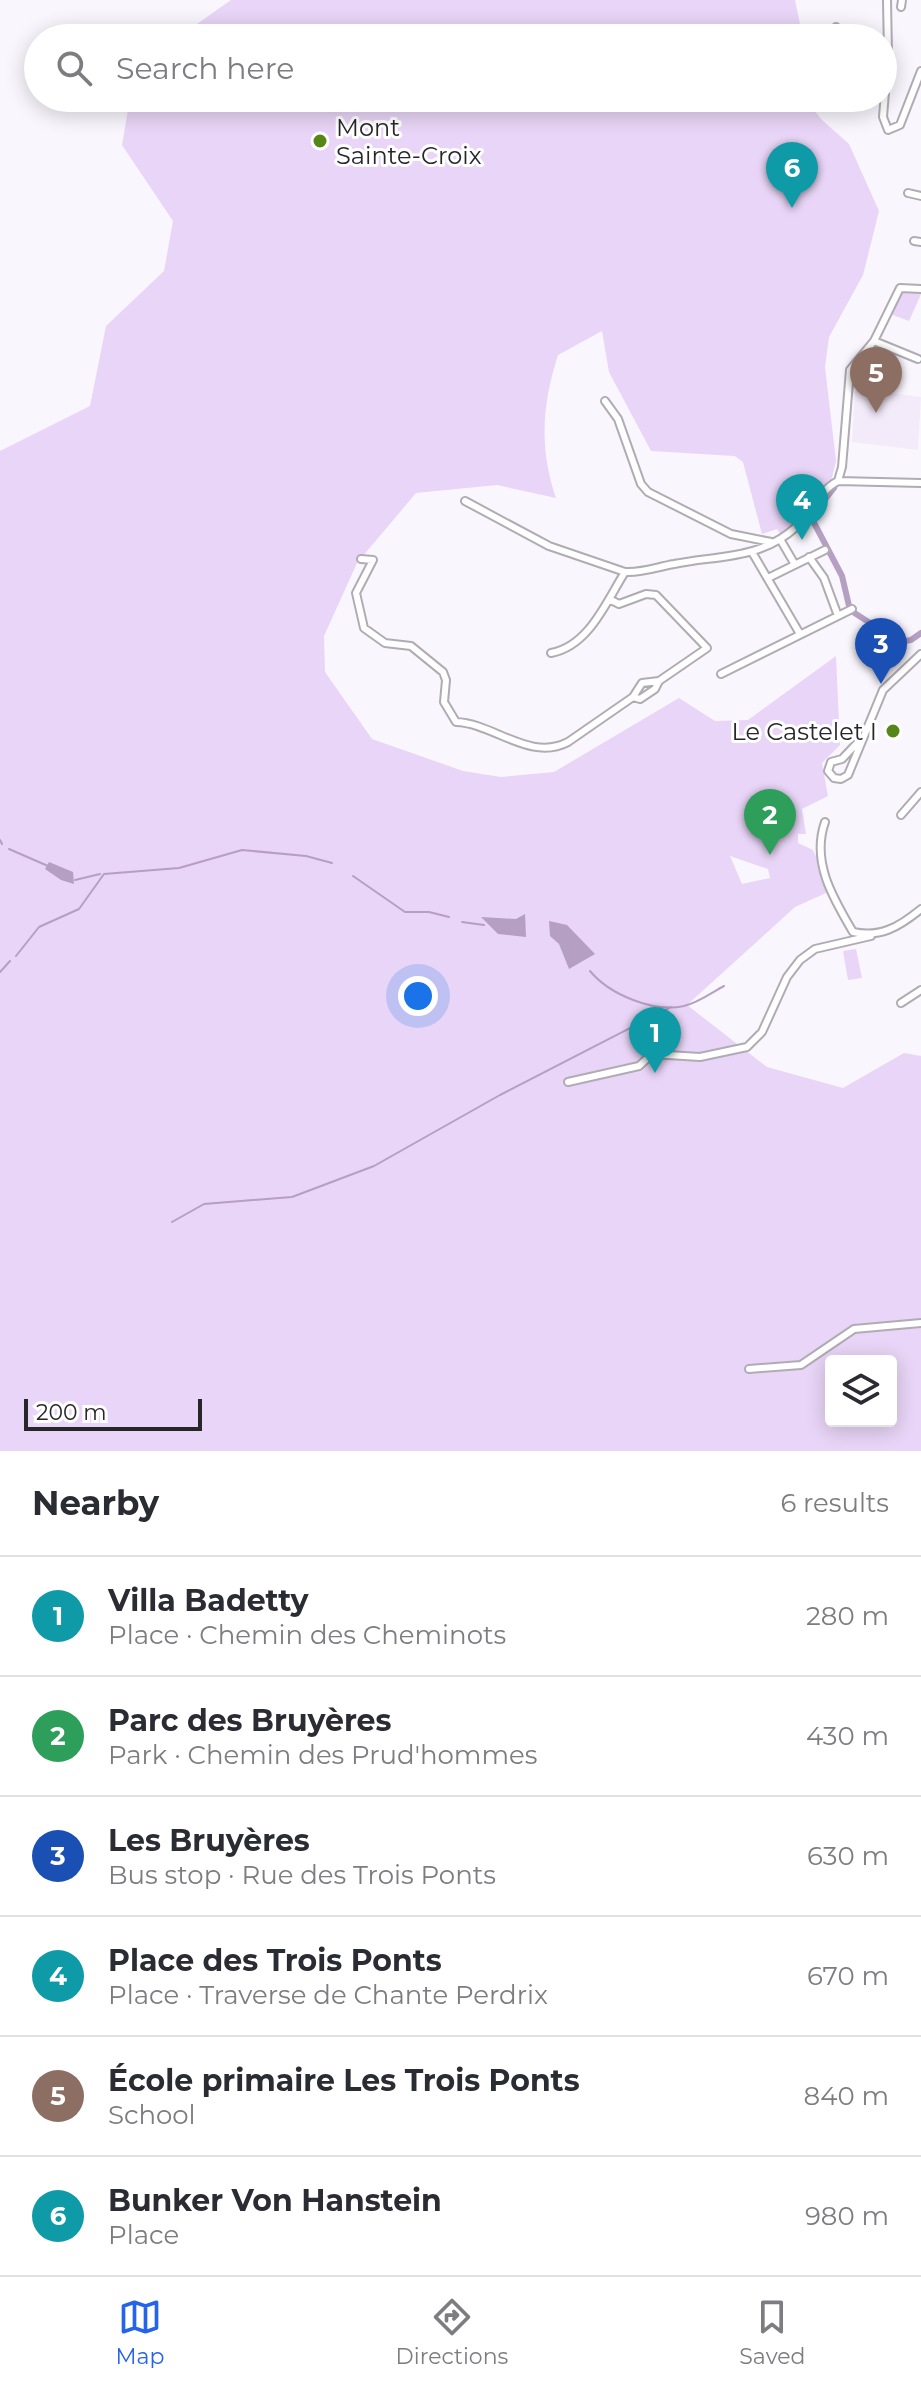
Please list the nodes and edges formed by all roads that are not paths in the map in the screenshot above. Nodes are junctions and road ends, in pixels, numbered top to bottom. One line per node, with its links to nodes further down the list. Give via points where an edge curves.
1 (887, 0): 2 (street)
2 (887, 24)
3 (921, 71): 4 (street, via 900,125 888,130)
4 (883, 112)
5 (908, 193): 6 (street)
6 (921, 196)
7 (921, 289): 8 (street, via 900,288)
8 (874, 341): 9 (street); 11 (street, via 847,378)
9 (918, 359)
10 (605, 401): 14 (street, via 613,408 648,492 731,534)
11 (838, 481): 12 (street); 14 (street)
12 (921, 483)
13 (465, 501): 20 (street, via 549,546)
14 (777, 541): 16 (street); 19 (street)
15 (825, 550): 17 (street)
16 (752, 552): 20 (street); 21 (street)
17 (809, 557): 19 (street); 24 (street, via 824,578)
18 (361, 559): 30 (street, via 373,560 356,593 363,627 385,643 411,646 443,672 444,702 456,722 468,722 512,742 556,748)
19 (794, 563): 21 (street)
20 (625, 572): 22 (street)
21 (768, 578): 25 (street)
22 (609, 599): 26 (street, via 579,641); 29 (street, via 619,604 656,595 707,648)
23 (850, 610): 24 (street)
24 (838, 616): 25 (street)
25 (800, 634): 28 (street)
26 (551, 653)
27 (921, 654): 31 (street, via 886,686)
28 (721, 674)
29 (659, 681): 30 (street, via 642,683); 30 (street, via 640,699)
30 (633, 697)
31 (861, 739): 32 (street); 33 (street)
32 (842, 759): 33 (street); 33 (street, via 831,762 830,775 841,779)
33 (849, 767)
34 (921, 792): 35 (street)
35 (901, 815)
36 (825, 822): 38 (street, via 819,846 828,887 853,932)
37 (921, 909): 38 (street)
38 (871, 936): 41 (street, via 815,949 800,960 778,993 762,1032 747,1047 700,1057 652,1054 639,1066)
39 (921, 990): 40 (street)
40 (901, 1003)
41 (568, 1082)
42 (921, 1323): 43 (street, via 854,1329 801,1365)
43 (749, 1369)

